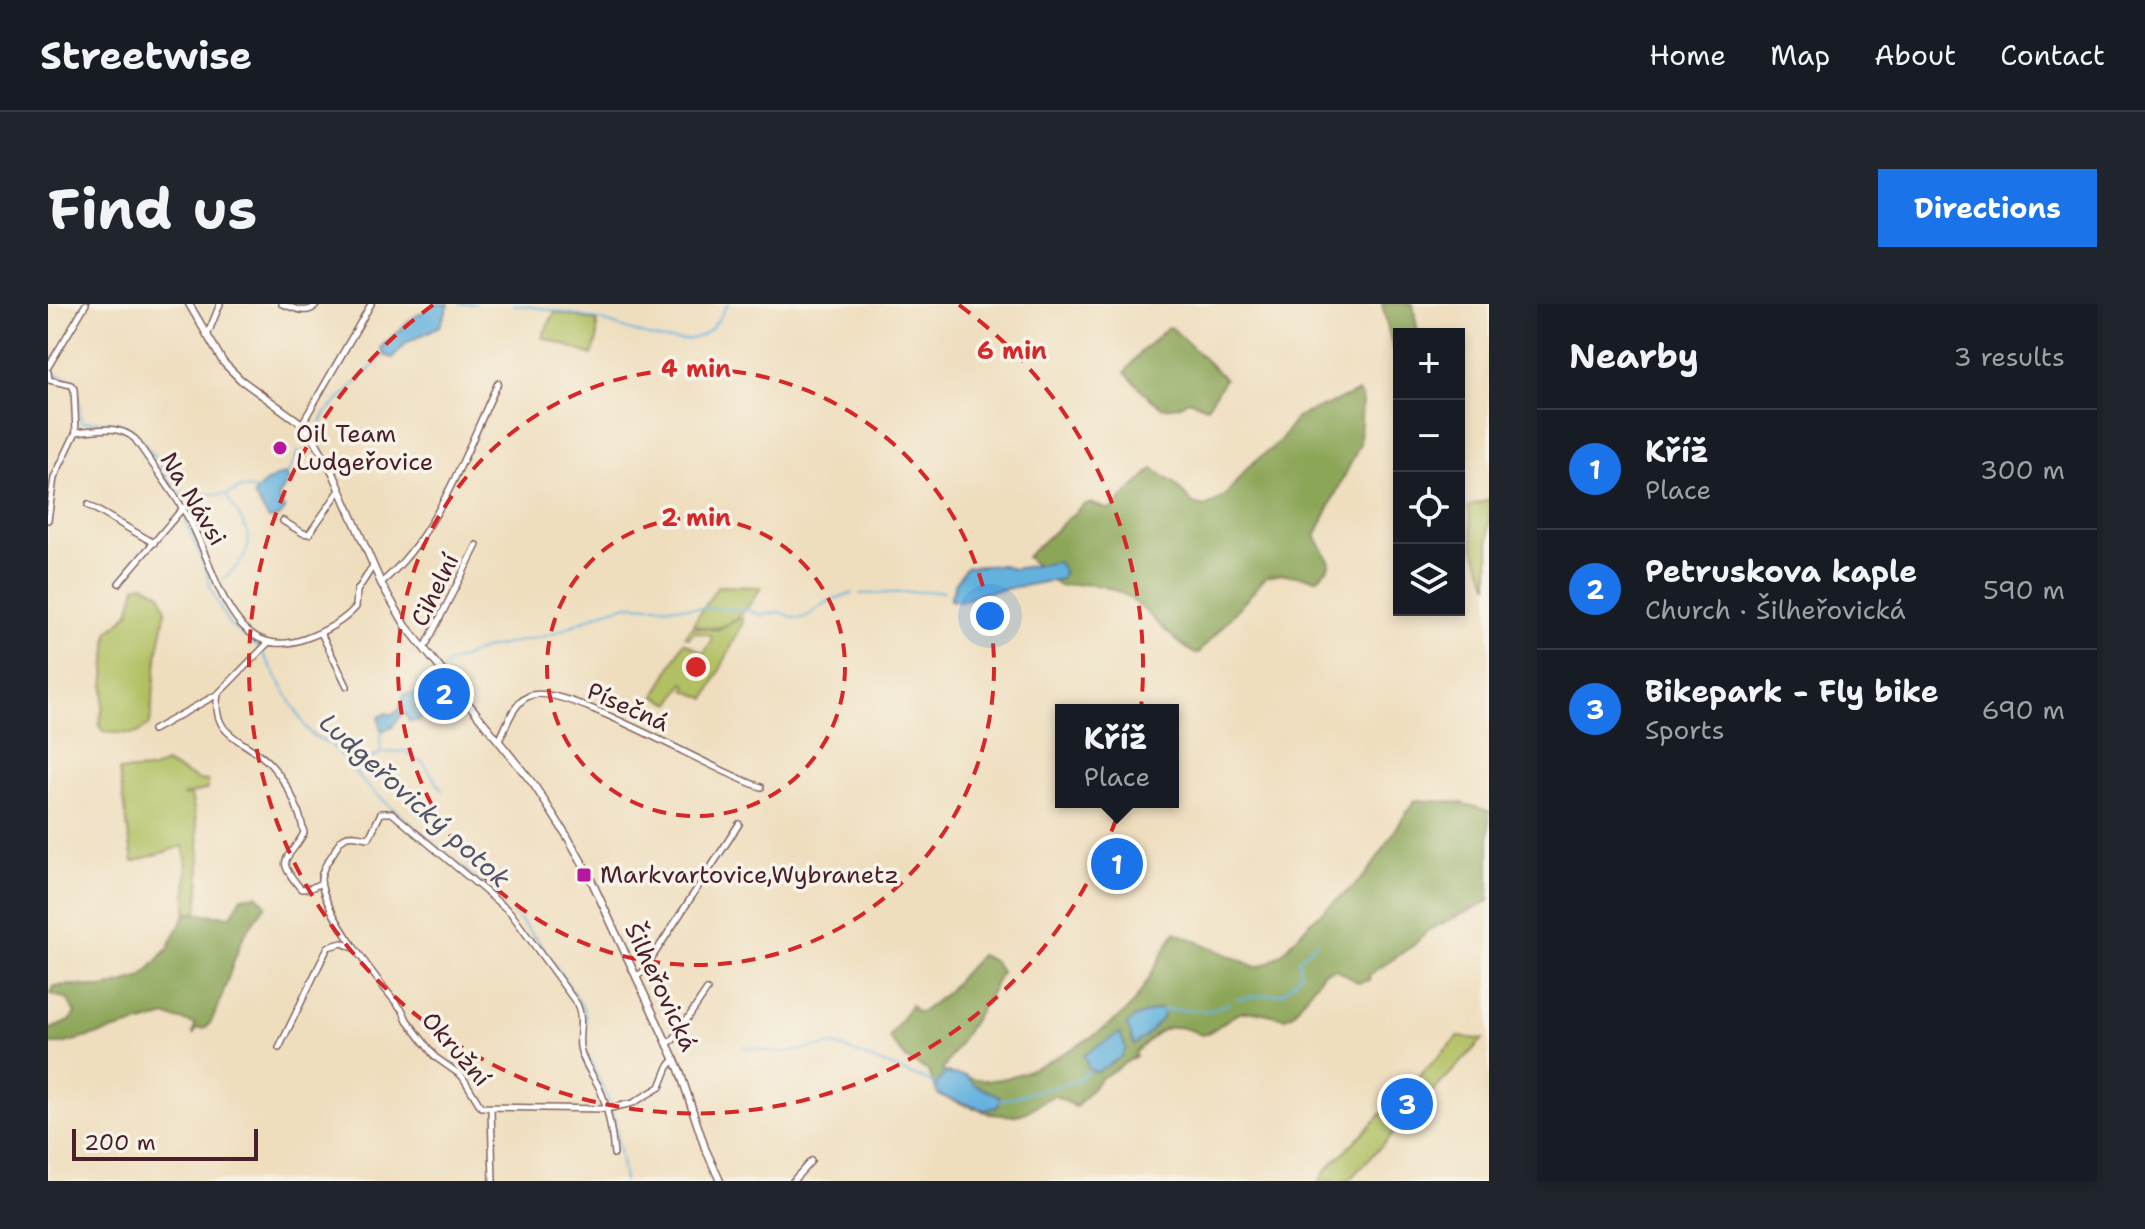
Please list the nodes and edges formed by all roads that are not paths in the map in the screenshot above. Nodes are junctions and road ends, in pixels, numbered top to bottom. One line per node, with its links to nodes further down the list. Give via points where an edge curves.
1 (86, 304): 8 (street)
2 (189, 304): 7 (street, Šilheřovická)
3 (220, 304): 7 (street)
4 (282, 304): 5 (street, via 309,311)
5 (317, 304)
6 (371, 304): 10 (street)
7 (206, 338): 10 (street, Šilheřovická, via 232,372)
8 (48, 369): 11 (street, via 49,380 74,389)
9 (498, 383): 22 (street, via 428,532)
10 (302, 424): 12 (street, Šilheřovická)
11 (76, 432): 13 (street); 15 (street, Na Návsi, via 126,431)
12 (340, 490): 17 (street, via 309,534); 20 (street, Šilheřovická)
13 (49, 499): 16 (street)
14 (88, 505): 18 (street)
15 (183, 508): 18 (street); 24 (street, Na Návsi, via 233,616 248,632)
16 (48, 520)
17 (283, 521)
18 (154, 543): 21 (street)
19 (477, 545): 25 (street, Cihelní)
20 (373, 566): 22 (street, Šilheřovická); 23 (street, via 357,591 356,607)
21 (119, 583)
22 (381, 583): 25 (street, Šilheřovická)
23 (321, 633): 24 (street, via 289,644); 26 (street)
24 (269, 642): 27 (street)
25 (424, 649): 29 (street, Šilheřovická)
26 (347, 686)
27 (218, 694): 28 (street); 32 (street, via 216,703 228,734 268,761 299,813 304,833 284,861 285,870 301,889)
28 (153, 730)
29 (499, 741): 30 (street, Písečná, via 518,704 541,694 575,702); 34 (street, Šilheřovická, via 574,848)
30 (761, 787)
31 (739, 824): 34 (street)
32 (321, 883): 33 (street, Okružní); 40 (street, via 343,838 369,838 381,813 392,813 523,926 581,1012 580,1048)
33 (355, 948): 37 (street, via 342,943 328,947); 39 (street, Okružní, via 435,1057 462,1076 481,1107)
34 (636, 976): 36 (street, Šilheřovická)
35 (707, 990): 36 (street)
36 (668, 1043): 38 (street, Šilheřovická)
37 (279, 1048)
38 (675, 1059): 40 (street, Okružní, via 660,1087 633,1103); 44 (street, Šilheřovická)
39 (491, 1109): 40 (street, Okružní); 43 (street)
40 (606, 1109): 41 (street)
41 (614, 1154)
42 (811, 1161): 45 (street)
43 (493, 1181)
44 (720, 1181)
45 (793, 1181)

